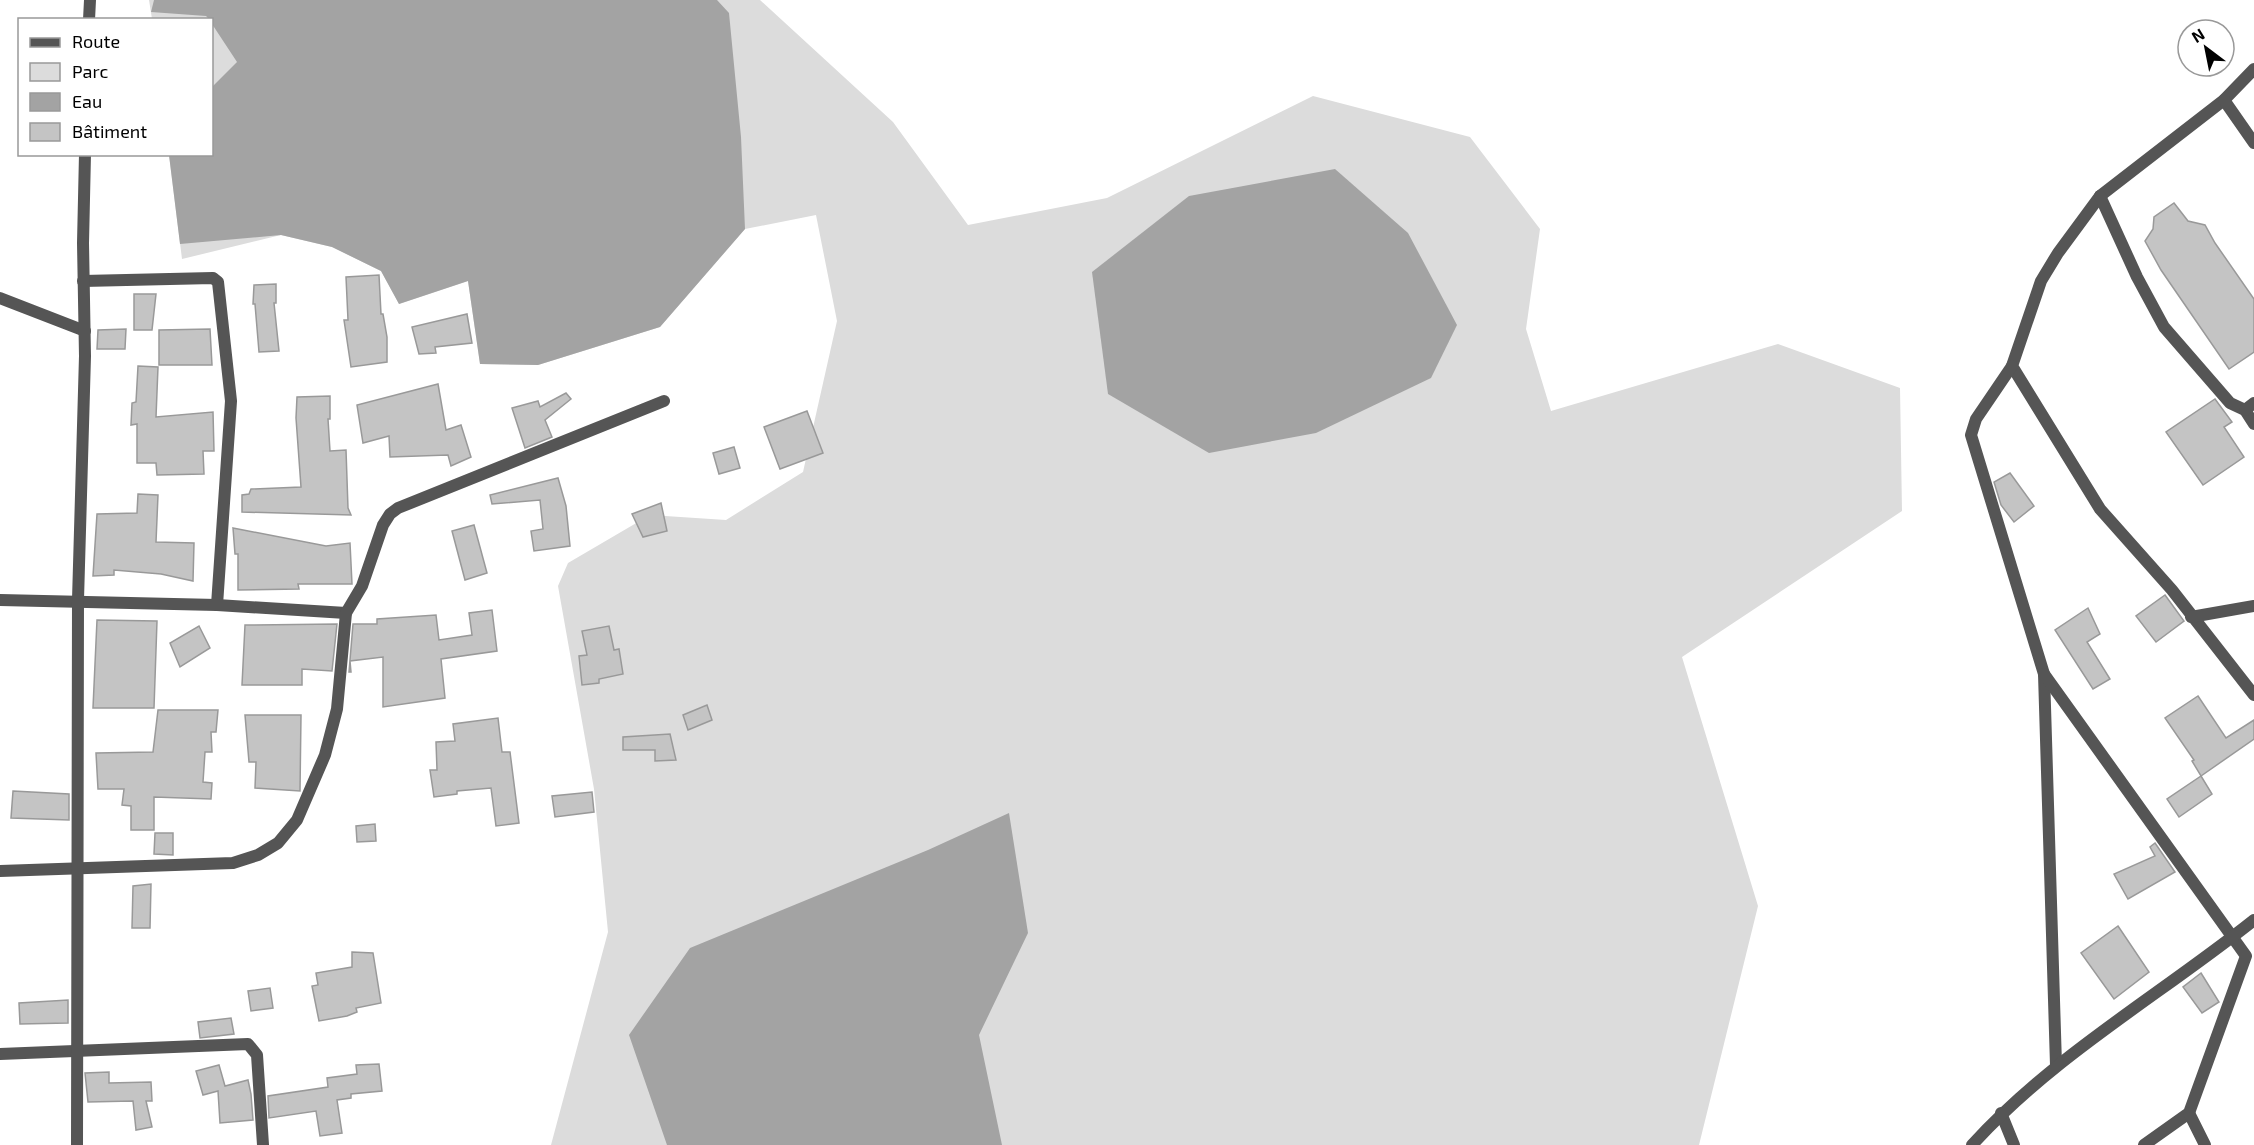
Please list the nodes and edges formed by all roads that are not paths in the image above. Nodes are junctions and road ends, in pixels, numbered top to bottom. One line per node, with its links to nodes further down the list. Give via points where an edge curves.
1 (90, 0): 2 (street)
2 (89, 18)
3 (2254, 69): 4 (street)
4 (2224, 100): 5 (street); 7 (street)
5 (2254, 144)
6 (85, 156): 8 (street)
7 (2100, 196): 11 (street, via 2041,281); 13 (street, via 2164,327 2230,404)
8 (83, 281): 10 (street); 17 (street, via 213,278 218,282 231,401)
9 (0, 298): 10 (street)
10 (85, 331): 16 (street)
11 (2012, 366): 20 (street, via 2100,508); 21 (street, via 1976,419 1971,435)
12 (664, 401): 19 (street, via 398,508 383,525 362,586)
13 (2249, 406): 14 (street)
14 (2254, 424)
15 (0, 600): 16 (street)
16 (78, 600): 17 (street); 23 (street)
17 (217, 605): 19 (street)
18 (2254, 606): 20 (street)
19 (346, 613): 23 (street, via 337,709 325,755 297,820 278,843 233,863)
20 (2191, 617): 22 (street)
21 (2044, 674): 26 (street); 29 (street)
22 (2254, 695)
23 (76, 870): 24 (street); 27 (street)
24 (0, 871)
25 (2254, 920): 26 (street)
26 (2232, 938): 29 (street); 31 (street, via 2246,956)
27 (76, 1052): 28 (street); 32 (street); 33 (street, via 248,1044 257,1056)
28 (0, 1054)
29 (2056, 1065): 30 (street)
30 (2001, 1113): 34 (street); 35 (street)
31 (2189, 1113): 36 (street); 37 (street)
32 (77, 1145)
33 (263, 1145)
34 (1972, 1145)
35 (2014, 1145)
36 (2144, 1145)
37 (2205, 1145)

